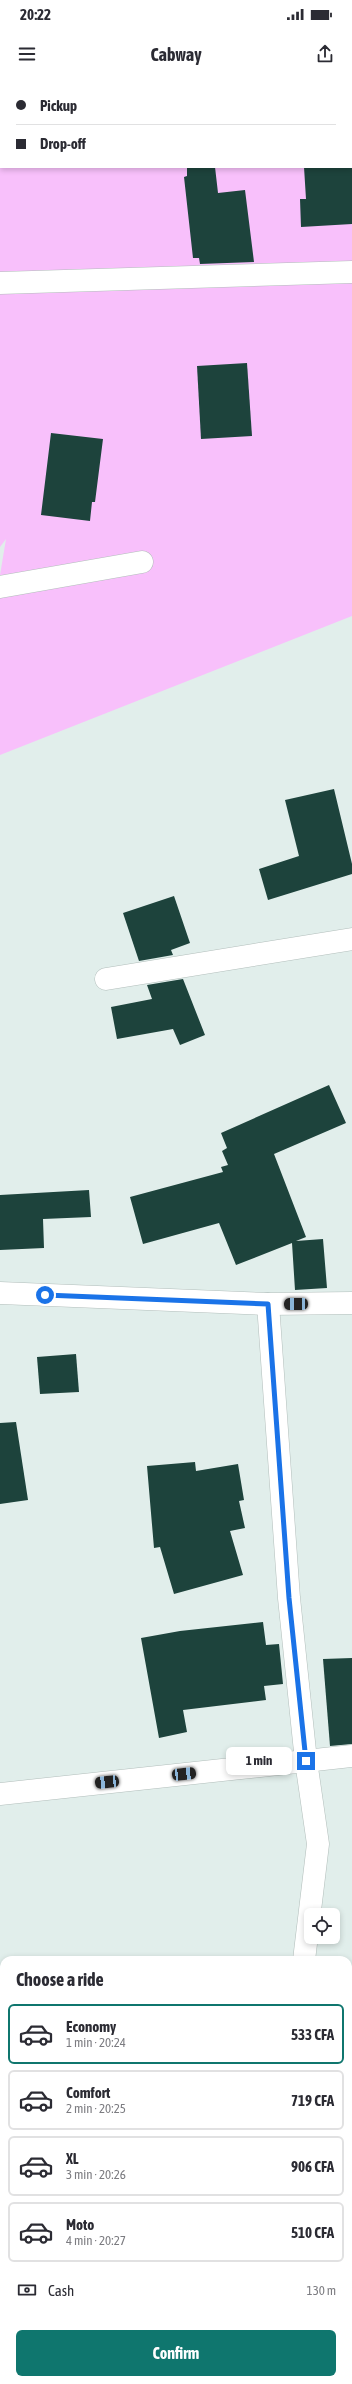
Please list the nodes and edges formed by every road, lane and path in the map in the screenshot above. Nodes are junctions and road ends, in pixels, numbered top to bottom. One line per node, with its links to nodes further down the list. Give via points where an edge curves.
1 (352, 272): 2 (street)
2 (0, 283)
3 (142, 562): 4 (street)
4 (0, 586)
5 (352, 939): 6 (street)
6 (106, 979)
7 (0, 1293): 9 (street)
8 (352, 1303): 9 (street)
9 (268, 1304): 11 (street, via 289,1598)
10 (352, 1756): 11 (street)
11 (306, 1761): 12 (street); 13 (street, via 318,1844)
12 (0, 1794)
13 (304, 1956)

